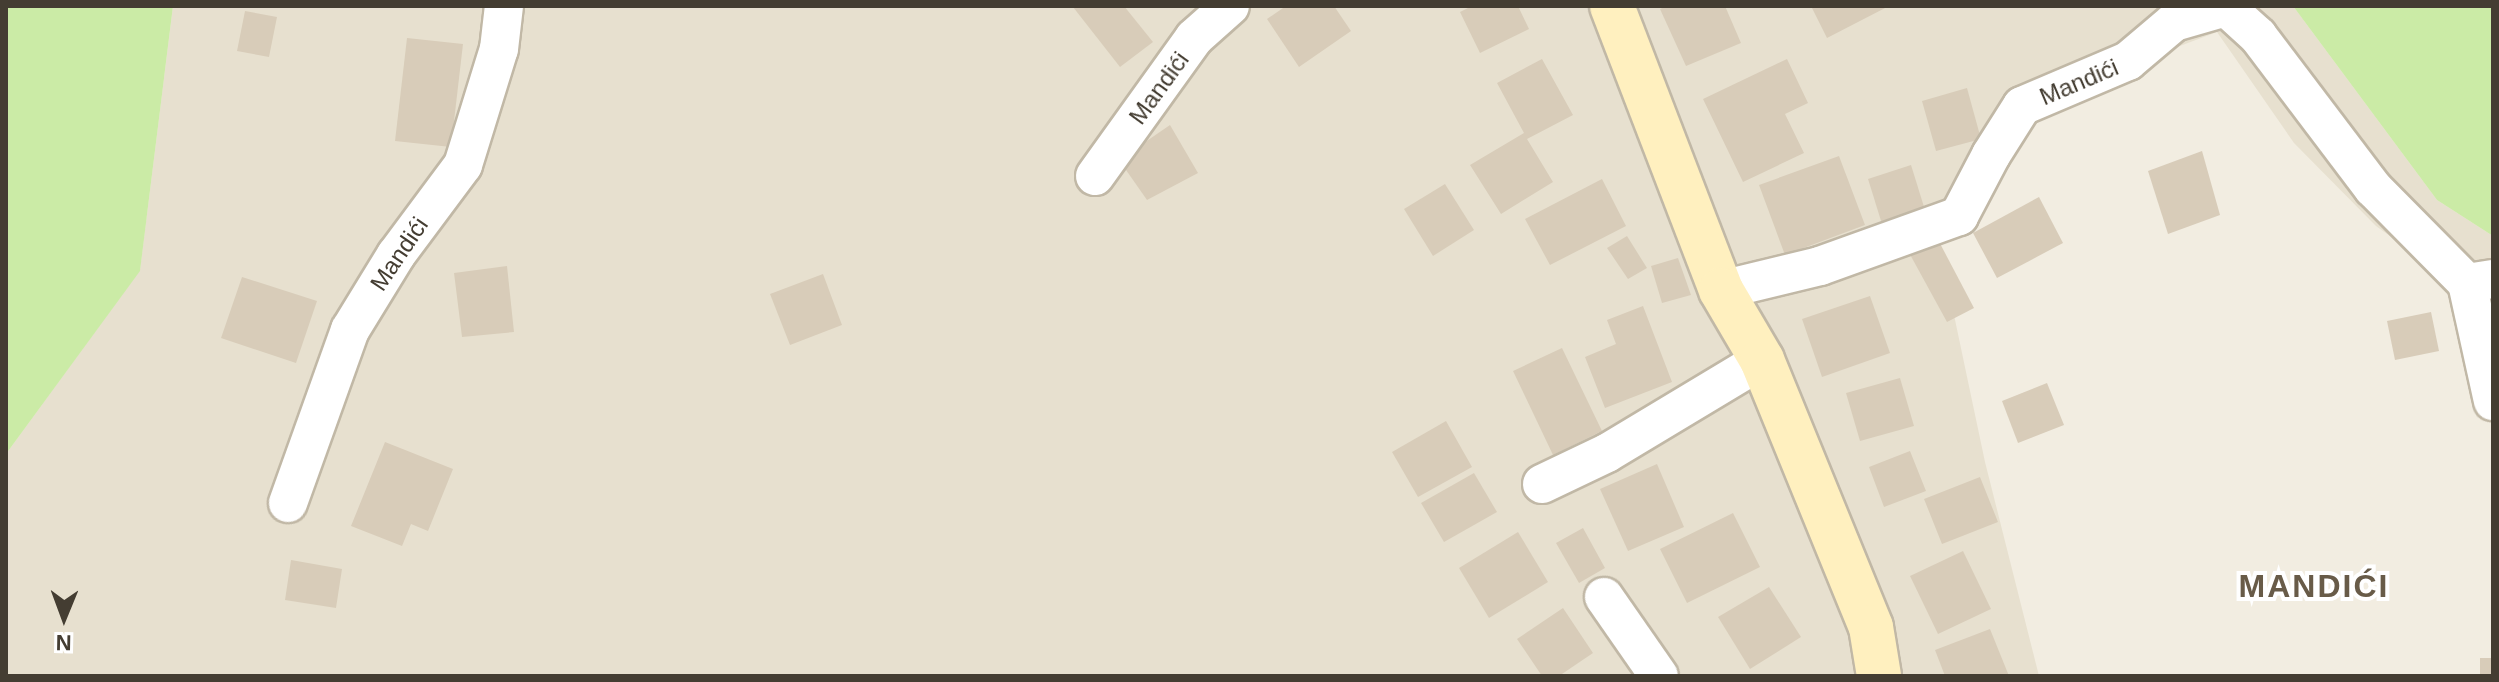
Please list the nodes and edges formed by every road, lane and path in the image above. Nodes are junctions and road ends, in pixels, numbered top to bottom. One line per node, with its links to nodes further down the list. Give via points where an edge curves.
1 (504, 6): 10 (street, Mandići, via 499,49 463,165 396,255 350,330)
2 (1230, 6): 4 (street, Mandići, via 1194,38)
3 (1612, 6): 6 (street)
4 (1095, 176)
5 (2480, 281): 6 (street, Mandići, via 2373,188 2258,36 2226,7 2174,22 2128,61 2022,106 1959,216 1820,266); 8 (street, Mandići)
6 (1721, 290): 7 (street)
7 (1762, 360): 9 (street, via 1607,453); 13 (street, via 1871,627)
8 (2493, 401)
9 (1542, 484)
10 (288, 503)
11 (1604, 597): 12 (street)
12 (1659, 676)
13 (1879, 676)

